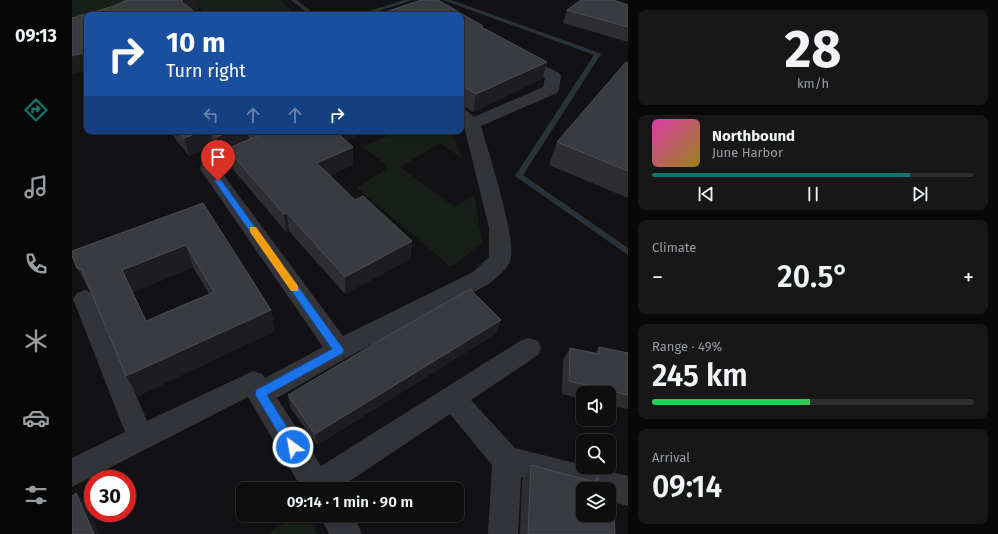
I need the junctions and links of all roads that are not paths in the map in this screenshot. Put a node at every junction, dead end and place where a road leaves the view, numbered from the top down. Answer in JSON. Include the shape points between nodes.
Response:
{"nodes":[{"id":1,"x":507,"y":50,"type":"edge"},
{"id":2,"x":466,"y":120,"type":"edge"},
{"id":3,"x":260,"y":134,"type":"edge"},
{"id":4,"x":85,"y":300,"type":"edge"},
{"id":5,"x":529,"y":348,"type":"dead end"},
{"id":6,"x":339,"y":350,"type":"junction"},
{"id":7,"x":260,"y":394,"type":"junction"},
{"id":8,"x":452,"y":398,"type":"junction"},
{"id":9,"x":141,"y":439,"type":"junction"},
{"id":10,"x":507,"y":460,"type":"junction"},
{"id":11,"x":72,"y":473,"type":"edge"},
{"id":12,"x":314,"y":482,"type":"edge"},
{"id":13,"x":327,"y":482,"type":"edge"},
{"id":14,"x":628,"y":491,"type":"edge"},
{"id":15,"x":339,"y":522,"type":"edge"},
{"id":16,"x":347,"y":534,"type":"edge"},
{"id":17,"x":504,"y":534,"type":"edge"}],
"edges":[{"from":1,"to":2,"type":"street","via":[[553,76],[552,90]]},
{"from":2,"to":6,"type":"street","via":[[500,228],[500,260],[481,278]]},
{"from":3,"to":6,"type":"street","via":[[264,144],[209,168]]},
{"from":4,"to":9,"type":"street"},
{"from":5,"to":8,"type":"street"},
{"from":6,"to":7,"type":"street"},
{"from":7,"to":9,"type":"street","via":[[253,382]]},
{"from":7,"to":12,"type":"street"},
{"from":8,"to":10,"type":"street"},
{"from":8,"to":13,"type":"street"},
{"from":9,"to":11,"type":"street"},
{"from":10,"to":14,"type":"street"},
{"from":10,"to":17,"type":"street"},
{"from":15,"to":16,"type":"street"}]}
